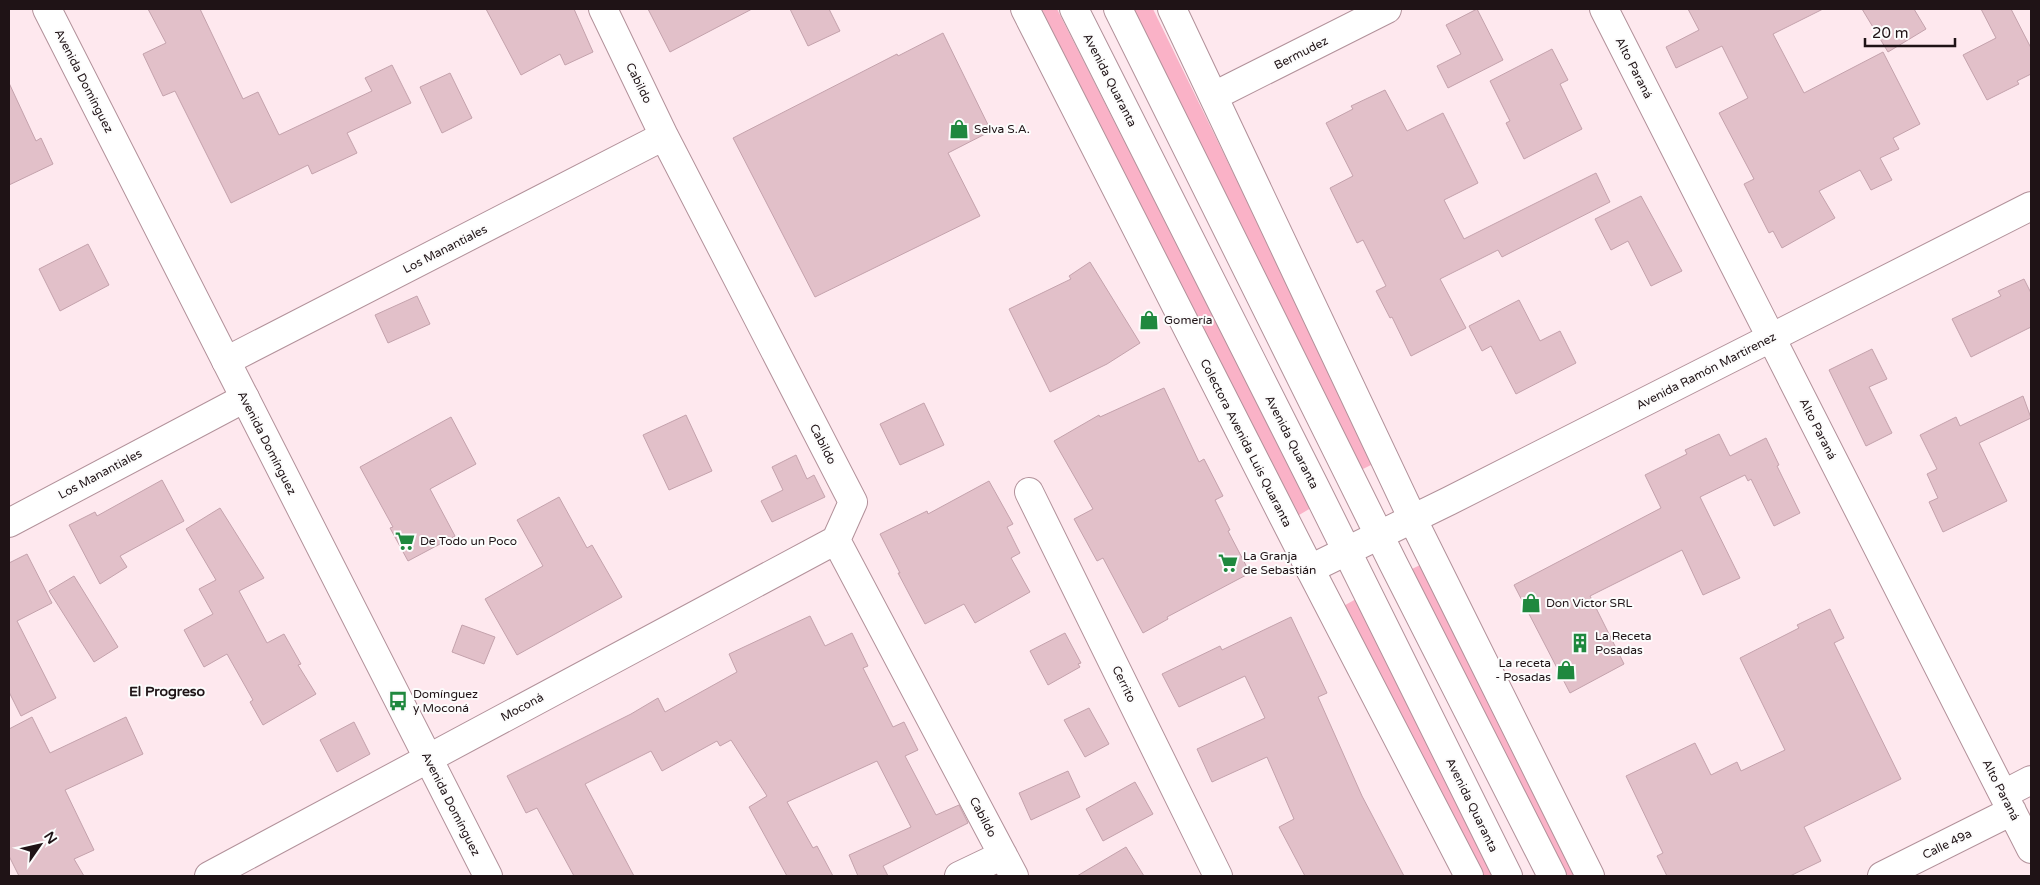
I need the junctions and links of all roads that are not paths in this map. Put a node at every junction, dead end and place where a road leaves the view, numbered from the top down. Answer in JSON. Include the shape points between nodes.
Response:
{"nodes":[{"id":1,"x":47,"y":9,"type":"edge"},
{"id":2,"x":603,"y":9,"type":"edge"},
{"id":3,"x":1025,"y":9,"type":"edge"},
{"id":4,"x":1074,"y":9,"type":"edge"},
{"id":5,"x":1118,"y":9,"type":"edge"},
{"id":6,"x":1172,"y":9,"type":"edge"},
{"id":7,"x":1387,"y":9,"type":"edge"},
{"id":8,"x":1604,"y":9,"type":"edge"},
{"id":9,"x":1214,"y":96,"type":"junction"},
{"id":10,"x":664,"y":136,"type":"junction"},
{"id":11,"x":2031,"y":206,"type":"edge"},
{"id":12,"x":1772,"y":338,"type":"junction"},
{"id":13,"x":226,"y":361,"type":"junction"},
{"id":14,"x":245,"y":398,"type":"junction"},
{"id":15,"x":1029,"y":492,"type":"dead end"},
{"id":16,"x":1413,"y":519,"type":"junction"},
{"id":17,"x":9,"y":522,"type":"edge"},
{"id":18,"x":1380,"y":535,"type":"junction"},
{"id":19,"x":836,"y":540,"type":"junction"},
{"id":20,"x":1346,"y":551,"type":"junction"},
{"id":21,"x":1310,"y":569,"type":"junction"},
{"id":22,"x":428,"y":758,"type":"junction"},
{"id":23,"x":2031,"y":780,"type":"edge"},
{"id":24,"x":2008,"y":803,"type":"junction"},
{"id":25,"x":2031,"y":849,"type":"edge"},
{"id":26,"x":1009,"y":866,"type":"edge"},
{"id":27,"x":209,"y":876,"type":"edge"},
{"id":28,"x":488,"y":876,"type":"edge"},
{"id":29,"x":959,"y":876,"type":"edge"},
{"id":30,"x":1218,"y":876,"type":"edge"},
{"id":31,"x":1469,"y":876,"type":"edge"},
{"id":32,"x":1508,"y":876,"type":"edge"},
{"id":33,"x":1552,"y":876,"type":"edge"},
{"id":34,"x":1590,"y":876,"type":"edge"},
{"id":35,"x":1882,"y":876,"type":"edge"}],
"edges":[{"from":1,"to":13,"type":"main road","name":"Avenida Domínguez"},
{"from":2,"to":10,"type":"main road","name":"Cabildo"},
{"from":3,"to":21,"type":"main road","name":"Colectora Avenida Luis Quaranta"},
{"from":4,"to":20,"type":"main road","name":"Avenida Quaranta"},
{"from":5,"to":18,"type":"main road"},
{"from":6,"to":9,"type":"main road"},
{"from":7,"to":9,"type":"main road","name":"Bermudez"},
{"from":8,"to":12,"type":"main road","name":"Alto Paraná"},
{"from":9,"to":16,"type":"main road"},
{"from":10,"to":13,"type":"main road","name":"Los Manantiales"},
{"from":10,"to":19,"type":"main road","name":"Cabildo","via":[[853,502]]},
{"from":11,"to":12,"type":"main road","name":"Avenida Ramón Martirenez"},
{"from":12,"to":16,"type":"main road","name":"Avenida Ramón Martirenez"},
{"from":12,"to":24,"type":"main road","name":"Alto Paraná"},
{"from":13,"to":14,"type":"main road","name":"Avenida Domínguez"},
{"from":14,"to":17,"type":"main road","name":"Los Manantiales"},
{"from":14,"to":22,"type":"main road","name":"Avenida Domínguez"},
{"from":15,"to":30,"type":"main road","name":"Cerrito"},
{"from":16,"to":18,"type":"main road","name":"Avenida Ramón Martirenez"},
{"from":16,"to":34,"type":"main road"},
{"from":18,"to":20,"type":"main road","name":"Avenida Ramón Martirenez"},
{"from":18,"to":33,"type":"main road"},
{"from":19,"to":22,"type":"main road","name":"Moconá"},
{"from":19,"to":26,"type":"main road","name":"Cabildo"},
{"from":20,"to":21,"type":"main road","name":"Avenida Ramón Martirenez"},
{"from":20,"to":32,"type":"main road","name":"Avenida Quaranta"},
{"from":21,"to":31,"type":"main road","name":"Colectora Avenida Luis Quaranta"},
{"from":22,"to":27,"type":"main road","name":"Moconá"},
{"from":22,"to":28,"type":"main road","name":"Avenida Domínguez"},
{"from":23,"to":24,"type":"main road"},
{"from":24,"to":25,"type":"main road","name":"Alto Paraná"},
{"from":24,"to":35,"type":"main road","name":"Calle 49a"},
{"from":26,"to":29,"type":"main road"}]}
